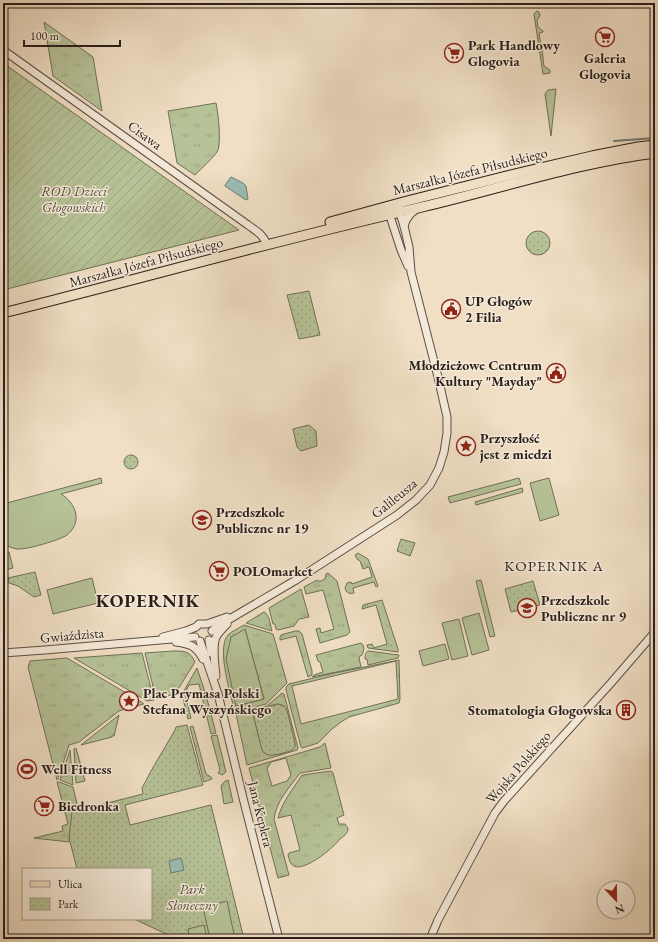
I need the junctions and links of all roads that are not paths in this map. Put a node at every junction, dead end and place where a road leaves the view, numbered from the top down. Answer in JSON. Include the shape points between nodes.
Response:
{"nodes":[{"id":1,"x":3,"y":50,"type":"edge"},
{"id":2,"x":655,"y":145,"type":"edge"},
{"id":3,"x":655,"y":153,"type":"edge"},
{"id":4,"x":419,"y":207,"type":"junction"},
{"id":5,"x":398,"y":208,"type":"junction"},
{"id":6,"x":388,"y":210,"type":"junction"},
{"id":7,"x":375,"y":217,"type":"junction"},
{"id":8,"x":404,"y":226,"type":"junction"},
{"id":9,"x":393,"y":228,"type":"junction"},
{"id":10,"x":296,"y":237,"type":"junction"},
{"id":11,"x":267,"y":245,"type":"junction"},
{"id":12,"x":411,"y":272,"type":"junction"},
{"id":13,"x":3,"y":313,"type":"edge"},
{"id":14,"x":247,"y":608,"type":"junction"},
{"id":15,"x":236,"y":616,"type":"junction"},
{"id":16,"x":207,"y":624,"type":"junction"},
{"id":17,"x":196,"y":627,"type":"junction"},
{"id":18,"x":212,"y":631,"type":"junction"},
{"id":19,"x":655,"y":632,"type":"edge"},
{"id":20,"x":198,"y":639,"type":"junction"},
{"id":21,"x":208,"y":640,"type":"junction"},
{"id":22,"x":143,"y":641,"type":"junction"},
{"id":23,"x":161,"y":641,"type":"junction"},
{"id":24,"x":3,"y":653,"type":"edge"},
{"id":25,"x":215,"y":679,"type":"junction"},
{"id":26,"x":279,"y":939,"type":"edge"},
{"id":27,"x":430,"y":939,"type":"edge"}],
"edges":[{"from":1,"to":11,"type":"street","name":"Cisawa","via":[[263,236]]},
{"from":2,"to":5,"type":"main road","name":"Marszałka Józefa Piłsudskiego","via":[[527,171]]},
{"from":3,"to":4,"type":"main road","name":"Marszałka Józefa Piłsudskiego","via":[[599,162]]},
{"from":4,"to":5,"type":"main road","name":"Marszałka Józefa Piłsudskiego"},
{"from":4,"to":8,"type":"street","via":[[406,219]]},
{"from":5,"to":6,"type":"main road","name":"Marszałka Józefa Piłsudskiego"},
{"from":5,"to":8,"type":"street","name":"Galileusza"},
{"from":6,"to":7,"type":"main road","name":"Marszałka Józefa Piłsudskiego"},
{"from":6,"to":9,"type":"street","name":"Galileusza"},
{"from":6,"to":10,"type":"main road","name":"Marszałka Józefa Piłsudskiego","via":[[326,223]]},
{"from":7,"to":9,"type":"street","via":[[384,220]]},
{"from":7,"to":10,"type":"main road","name":"Marszałka Józefa Piłsudskiego"},
{"from":8,"to":12,"type":"street","name":"Galileusza"},
{"from":9,"to":12,"type":"street","name":"Galileusza"},
{"from":10,"to":11,"type":"main road","name":"Marszałka Józefa Piłsudskiego"},
{"from":11,"to":13,"type":"main road","name":"Marszałka Józefa Piłsudskiego"},
{"from":12,"to":14,"type":"street","name":"Galileusza","via":[[447,417],[447,433],[439,468],[430,485],[397,515]]},
{"from":14,"to":15,"type":"street","name":"Galileusza"},
{"from":14,"to":16,"type":"street","name":"Galileusza"},
{"from":15,"to":18,"type":"street","name":"Galileusza"},
{"from":15,"to":25,"type":"street","name":"Jana Keplera","via":[[220,630],[214,643]]},
{"from":16,"to":17,"type":"street","via":[[199,624]]},
{"from":16,"to":18,"type":"street"},
{"from":17,"to":20,"type":"street","via":[[194,634]]},
{"from":17,"to":22,"type":"street","name":"Gwiaździsta"},
{"from":18,"to":21,"type":"street","via":[[212,636]]},
{"from":19,"to":27,"type":"street","name":"Wojska Polskiego","via":[[495,813]]},
{"from":20,"to":21,"type":"street","via":[[205,642]]},
{"from":20,"to":23,"type":"street","name":"Gwiaździsta"},
{"from":20,"to":25,"type":"street","name":"Jana Keplera"},
{"from":21,"to":25,"type":"street","name":"Jana Keplera"},
{"from":22,"to":23,"type":"street","name":"Gwiaździsta"},
{"from":22,"to":24,"type":"street","name":"Gwiaździsta"},
{"from":23,"to":25,"type":"street","name":"Jana Keplera","via":[[190,644],[197,649]]},
{"from":25,"to":26,"type":"street","name":"Jana Keplera"}]}
